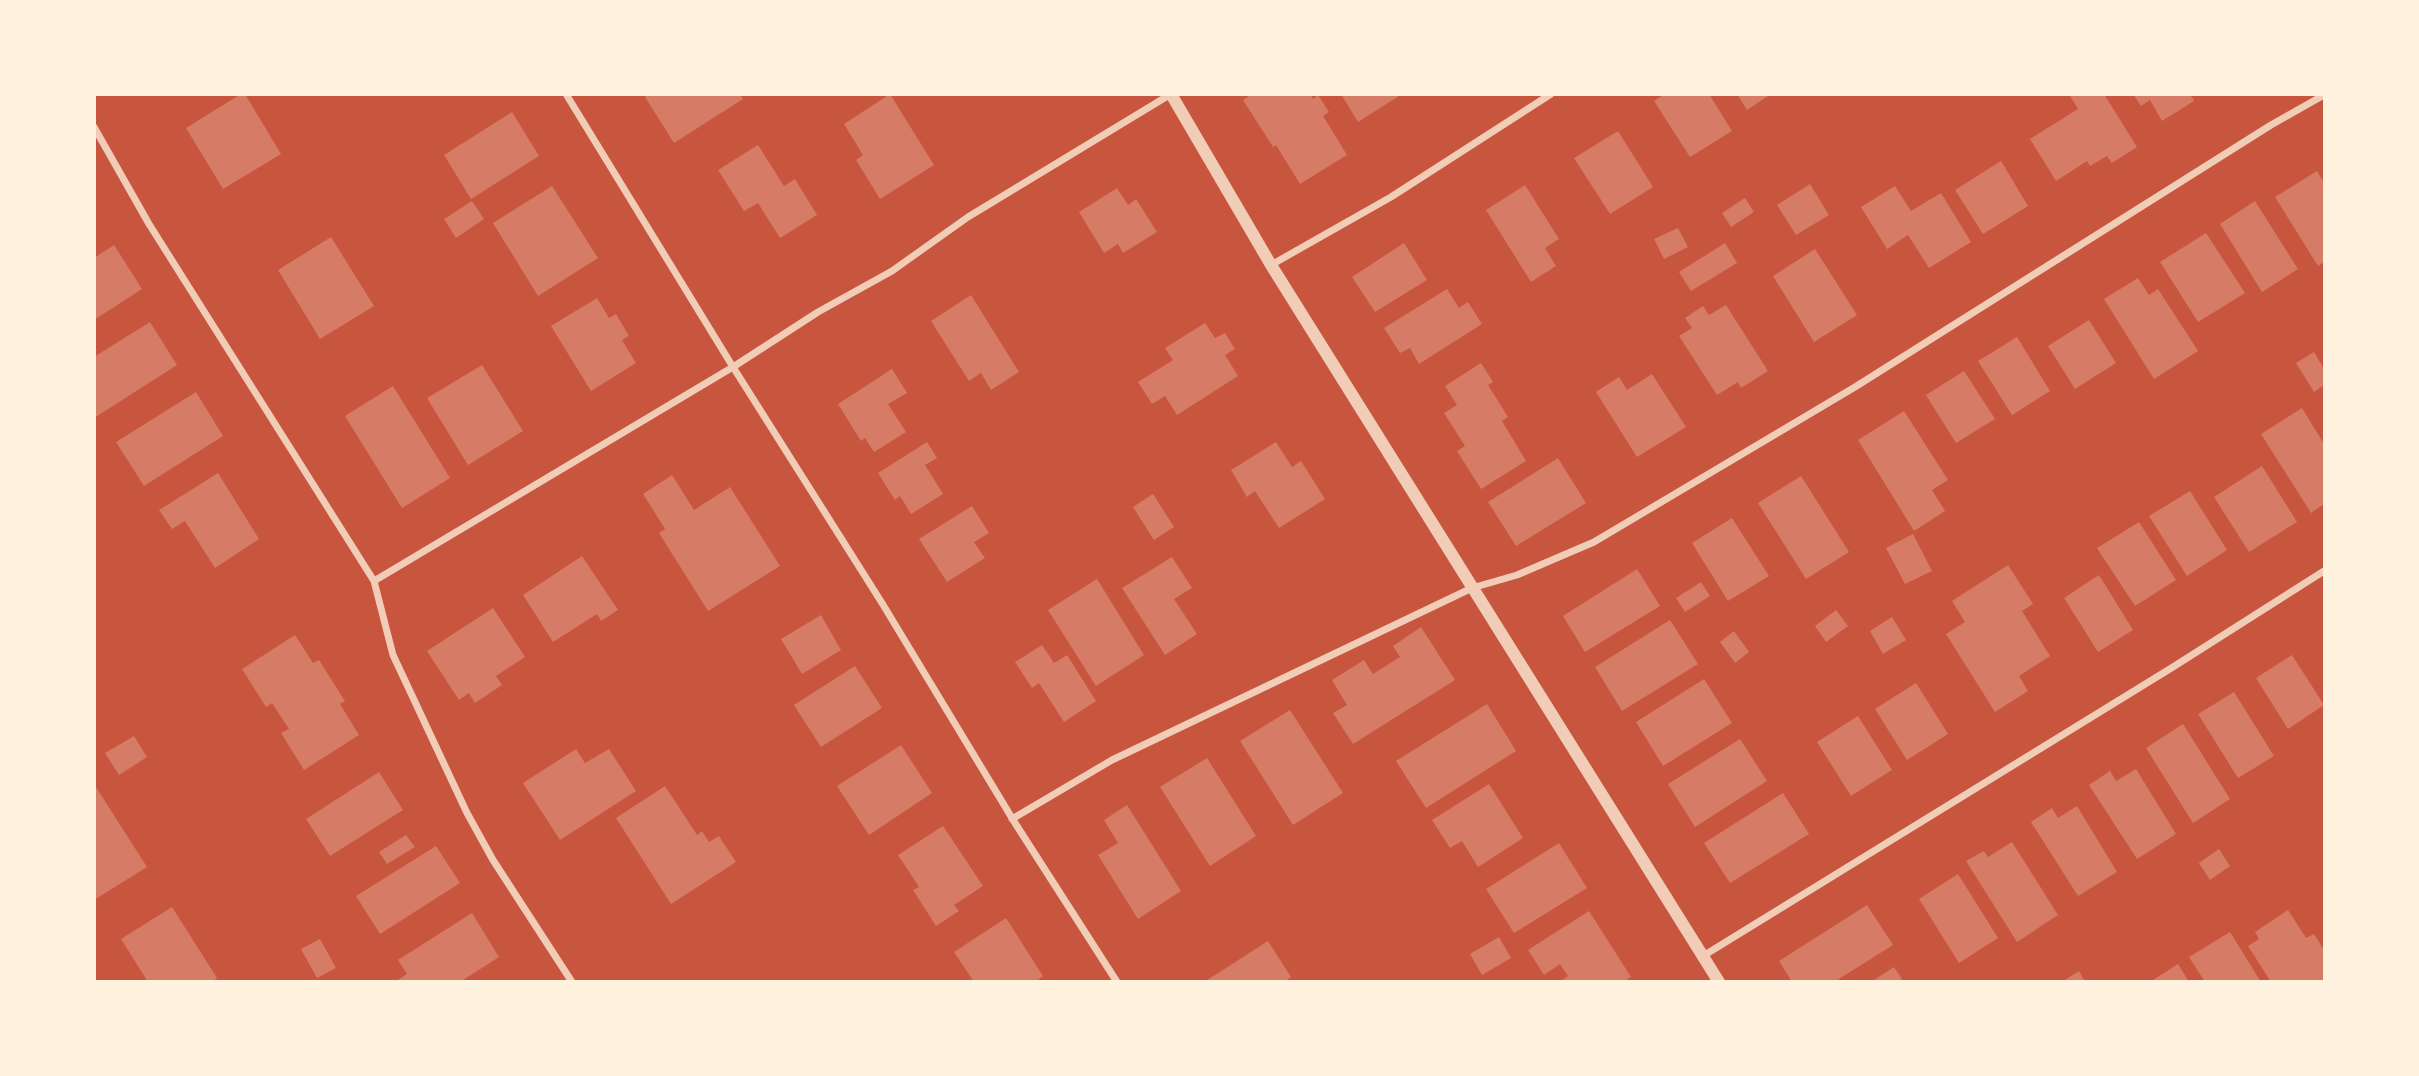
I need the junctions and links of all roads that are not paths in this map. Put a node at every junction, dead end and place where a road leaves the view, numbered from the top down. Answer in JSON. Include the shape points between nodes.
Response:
{"nodes":[{"id":1,"x":566,"y":94,"type":"edge"},
{"id":2,"x":1171,"y":94,"type":"edge"},
{"id":3,"x":1550,"y":94,"type":"edge"},
{"id":4,"x":2325,"y":95,"type":"edge"},
{"id":5,"x":94,"y":127,"type":"edge"},
{"id":6,"x":1271,"y":265,"type":"junction"},
{"id":7,"x":733,"y":367,"type":"junction"},
{"id":8,"x":2325,"y":571,"type":"edge"},
{"id":9,"x":374,"y":581,"type":"junction"},
{"id":10,"x":1472,"y":588,"type":"junction"},
{"id":11,"x":1012,"y":818,"type":"junction"},
{"id":12,"x":1703,"y":956,"type":"junction"},
{"id":13,"x":572,"y":982,"type":"edge"},
{"id":14,"x":1117,"y":982,"type":"edge"},
{"id":15,"x":1719,"y":982,"type":"edge"}],
"edges":[{"from":1,"to":7,"type":"street"},
{"from":2,"to":6,"type":"street"},
{"from":2,"to":7,"type":"street"},
{"from":3,"to":6,"type":"street","via":[[1391,197]]},
{"from":4,"to":10,"type":"street","via":[[1855,387],[1594,542],[1517,575]]},
{"from":5,"to":9,"type":"street","via":[[149,224]]},
{"from":6,"to":10,"type":"street"},
{"from":7,"to":9,"type":"street"},
{"from":7,"to":11,"type":"street"},
{"from":8,"to":12,"type":"street"},
{"from":9,"to":13,"type":"street","via":[[393,655],[467,813]]},
{"from":10,"to":11,"type":"street","via":[[1112,760]]},
{"from":10,"to":12,"type":"street"},
{"from":11,"to":14,"type":"street"},
{"from":12,"to":15,"type":"street"}]}
